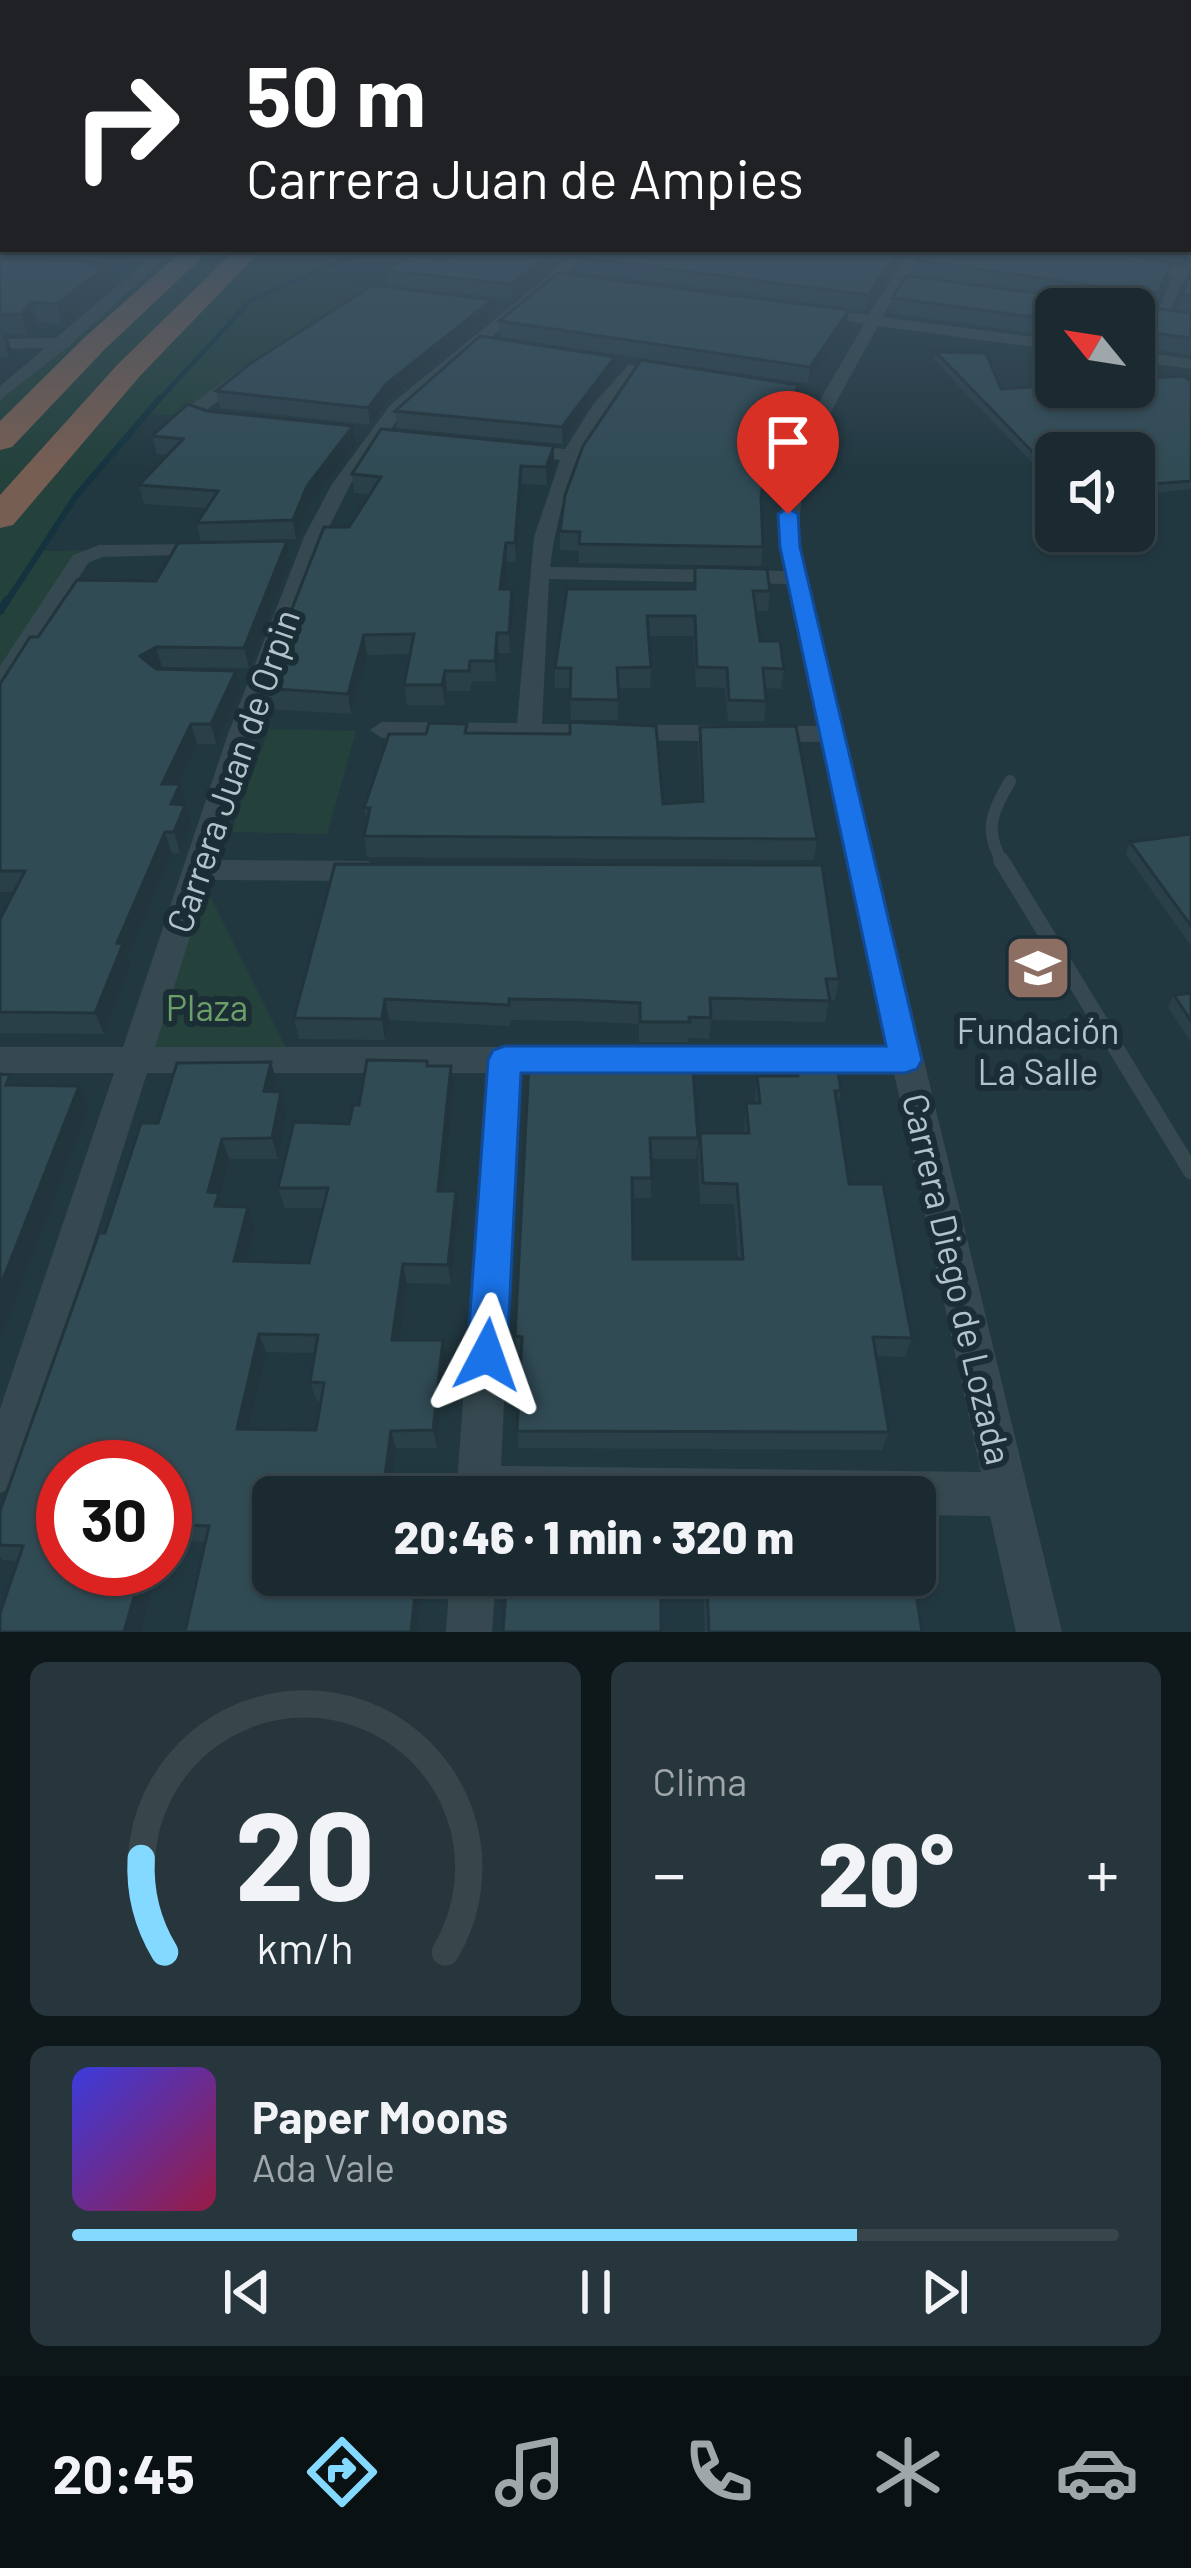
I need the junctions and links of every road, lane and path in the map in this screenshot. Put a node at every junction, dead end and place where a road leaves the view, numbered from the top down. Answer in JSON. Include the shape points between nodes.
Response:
{"nodes":[{"id":1,"x":91,"y":319,"type":"edge"},
{"id":2,"x":121,"y":319,"type":"edge"},
{"id":3,"x":180,"y":319,"type":"edge"},
{"id":4,"x":503,"y":319,"type":"edge"},
{"id":5,"x":866,"y":319,"type":"edge"},
{"id":6,"x":873,"y":320,"type":"junction"},
{"id":7,"x":475,"y":342,"type":"junction"},
{"id":8,"x":1035,"y":342,"type":"edge"},
{"id":9,"x":64,"y":343,"type":"junction"},
{"id":10,"x":0,"y":344,"type":"edge"},
{"id":11,"x":498,"y":346,"type":"edge"},
{"id":12,"x":1155,"y":359,"type":"edge"},
{"id":13,"x":265,"y":361,"type":"edge"},
{"id":14,"x":612,"y":363,"type":"edge"},
{"id":15,"x":1191,"y":364,"type":"edge"},
{"id":16,"x":0,"y":395,"type":"edge"},
{"id":17,"x":235,"y":422,"type":"edge"},
{"id":18,"x":351,"y":433,"type":"edge"},
{"id":19,"x":374,"y":435,"type":"junction"},
{"id":20,"x":396,"y":437,"type":"edge"},
{"id":21,"x":0,"y":440,"type":"edge"},
{"id":22,"x":503,"y":448,"type":"edge"},
{"id":23,"x":568,"y":455,"type":"junction"},
{"id":24,"x":0,"y":517,"type":"edge"},
{"id":25,"x":244,"y":550,"type":"edge"},
{"id":26,"x":542,"y":572,"type":"junction"},
{"id":27,"x":797,"y":578,"type":"junction"},
{"id":28,"x":0,"y":684,"type":"edge"},
{"id":29,"x":382,"y":730,"type":"dead end"},
{"id":30,"x":529,"y":732,"type":"junction"},
{"id":31,"x":831,"y":734,"type":"junction"},
{"id":32,"x":1010,"y":781,"type":"dead end"},
{"id":33,"x":197,"y":869,"type":"junction"},
{"id":34,"x":393,"y":871,"type":"edge"},
{"id":35,"x":0,"y":1060,"type":"edge"},
{"id":36,"x":136,"y":1060,"type":"junction"},
{"id":37,"x":505,"y":1060,"type":"junction"},
{"id":38,"x":905,"y":1060,"type":"junction"},
{"id":39,"x":1191,"y":1171,"type":"edge"},
{"id":40,"x":0,"y":1472,"type":"edge"},
{"id":41,"x":479,"y":1476,"type":"edge"},
{"id":42,"x":936,"y":1494,"type":"edge"},
{"id":43,"x":1007,"y":1494,"type":"junction"},
{"id":44,"x":472,"y":1596,"type":"edge"},
{"id":45,"x":469,"y":1632,"type":"edge"},
{"id":46,"x":1039,"y":1632,"type":"edge"}],
"edges":[{"from":1,"to":9,"type":"street"},
{"from":2,"to":21,"type":"highway"},
{"from":3,"to":24,"type":"highway"},
{"from":4,"to":7,"type":"street","name":"Carrera Juan de Orpin"},
{"from":5,"to":6,"type":"street"},
{"from":6,"to":8,"type":"street"},
{"from":6,"to":27,"type":"street","name":"Carrera Diego de Lozada","via":[[821,396],[791,489]]},
{"from":7,"to":11,"type":"street"},
{"from":7,"to":19,"type":"street","name":"Carrera Juan de Orpin"},
{"from":9,"to":10,"type":"street"},
{"from":9,"to":16,"type":"street"},
{"from":12,"to":15,"type":"street"},
{"from":13,"to":17,"type":"street","via":[[201,406],[199,415]]},
{"from":14,"to":23,"type":"street","via":[[646,369],[601,403]]},
{"from":18,"to":19,"type":"street"},
{"from":19,"to":20,"type":"street"},
{"from":19,"to":33,"type":"street","name":"Carrera Juan de Orpin","via":[[299,549]]},
{"from":22,"to":23,"type":"street"},
{"from":23,"to":26,"type":"street","via":[[551,496]]},
{"from":25,"to":28,"type":"street","via":[[88,554],[73,565]]},
{"from":26,"to":27,"type":"street"},
{"from":26,"to":30,"type":"street"},
{"from":27,"to":31,"type":"street","name":"Carrera Diego de Lozada"},
{"from":29,"to":30,"type":"street"},
{"from":30,"to":31,"type":"street"},
{"from":31,"to":38,"type":"street","name":"Carrera Diego de Lozada"},
{"from":32,"to":39,"type":"lane","via":[[990,816],[990,842]]},
{"from":33,"to":34,"type":"street"},
{"from":33,"to":36,"type":"street","name":"Carrera Juan de Orpin"},
{"from":35,"to":36,"type":"street"},
{"from":36,"to":37,"type":"street"},
{"from":36,"to":40,"type":"street","name":"Carrera Juan de Orpin"},
{"from":37,"to":38,"type":"street"},
{"from":37,"to":41,"type":"street"},
{"from":38,"to":43,"type":"street","name":"Carrera Diego de Lozada"},
{"from":42,"to":43,"type":"street"},
{"from":43,"to":46,"type":"street","name":"Carrera Diego de Lozada"},
{"from":44,"to":45,"type":"street"}]}
